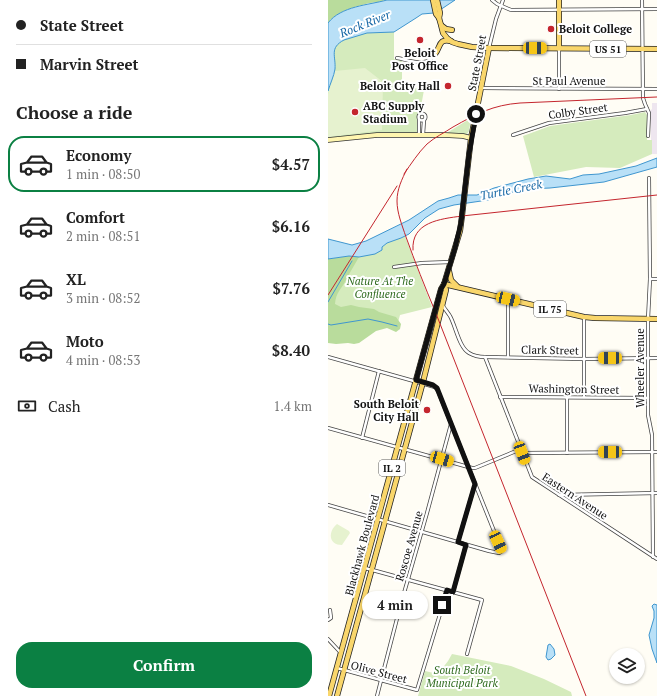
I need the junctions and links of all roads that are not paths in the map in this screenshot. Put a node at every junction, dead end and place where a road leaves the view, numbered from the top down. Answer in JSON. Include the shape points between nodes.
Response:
{"nodes":[{"id":1,"x":433,"y":0,"type":"edge"},
{"id":2,"x":436,"y":0,"type":"edge"},
{"id":3,"x":492,"y":0,"type":"edge"},
{"id":4,"x":503,"y":0,"type":"edge"},
{"id":5,"x":559,"y":0,"type":"edge"},
{"id":6,"x":642,"y":0,"type":"edge"},
{"id":7,"x":500,"y":6,"type":"junction"},
{"id":8,"x":559,"y":9,"type":"junction"},
{"id":9,"x":642,"y":9,"type":"junction"},
{"id":10,"x":657,"y":9,"type":"edge"},
{"id":11,"x":438,"y":15,"type":"junction"},
{"id":12,"x":441,"y":25,"type":"junction"},
{"id":13,"x":452,"y":30,"type":"dead end"},
{"id":14,"x":445,"y":35,"type":"junction"},
{"id":15,"x":451,"y":41,"type":"junction"},
{"id":16,"x":489,"y":48,"type":"junction"},
{"id":17,"x":559,"y":48,"type":"junction"},
{"id":18,"x":643,"y":49,"type":"junction"},
{"id":19,"x":657,"y":49,"type":"edge"},
{"id":20,"x":434,"y":56,"type":"junction"},
{"id":21,"x":397,"y":58,"type":"dead end"},
{"id":22,"x":482,"y":88,"type":"junction"},
{"id":23,"x":559,"y":89,"type":"junction"},
{"id":24,"x":643,"y":89,"type":"junction"},
{"id":25,"x":657,"y":89,"type":"edge"},
{"id":26,"x":647,"y":109,"type":"junction"},
{"id":27,"x":419,"y":119,"type":"junction"},
{"id":28,"x":424,"y":120,"type":"junction"},
{"id":29,"x":421,"y":135,"type":"junction"},
{"id":30,"x":513,"y":136,"type":"dead end"},
{"id":31,"x":648,"y":136,"type":"dead end"},
{"id":32,"x":471,"y":138,"type":"junction"},
{"id":33,"x":328,"y":140,"type":"edge"},
{"id":34,"x":469,"y":154,"type":"joint"},
{"id":35,"x":649,"y":178,"type":"dead end"},
{"id":36,"x":451,"y":262,"type":"junction"},
{"id":37,"x":394,"y":267,"type":"dead end"},
{"id":38,"x":449,"y":271,"type":"junction"},
{"id":39,"x":650,"y":279,"type":"junction"},
{"id":40,"x":657,"y":280,"type":"edge"},
{"id":41,"x":444,"y":284,"type":"junction"},
{"id":42,"x":459,"y":287,"type":"junction"},
{"id":43,"x":508,"y":299,"type":"junction"},
{"id":44,"x":442,"y":305,"type":"junction"},
{"id":45,"x":584,"y":317,"type":"junction"},
{"id":46,"x":648,"y":319,"type":"junction"},
{"id":47,"x":657,"y":319,"type":"edge"},
{"id":48,"x":328,"y":356,"type":"edge"},
{"id":49,"x":485,"y":358,"type":"junction"},
{"id":50,"x":508,"y":358,"type":"junction"},
{"id":51,"x":648,"y":358,"type":"junction"},
{"id":52,"x":657,"y":358,"type":"edge"},
{"id":53,"x":584,"y":359,"type":"junction"},
{"id":54,"x":379,"y":371,"type":"junction"},
{"id":55,"x":416,"y":380,"type":"junction"},
{"id":56,"x":423,"y":382,"type":"junction"},
{"id":57,"x":500,"y":396,"type":"junction"},
{"id":58,"x":567,"y":397,"type":"junction"},
{"id":59,"x":584,"y":397,"type":"junction"},
{"id":60,"x":648,"y":398,"type":"junction"},
{"id":61,"x":451,"y":424,"type":"junction"},
{"id":62,"x":328,"y":428,"type":"edge"},
{"id":63,"x":362,"y":438,"type":"junction"},
{"id":64,"x":397,"y":447,"type":"junction"},
{"id":65,"x":404,"y":449,"type":"junction"},
{"id":66,"x":521,"y":449,"type":"junction"},
{"id":67,"x":653,"y":452,"type":"junction"},
{"id":68,"x":657,"y":452,"type":"edge"},
{"id":69,"x":522,"y":453,"type":"junction"},
{"id":70,"x":567,"y":453,"type":"junction"},
{"id":71,"x":442,"y":459,"type":"junction"},
{"id":72,"x":469,"y":468,"type":"junction"},
{"id":73,"x":475,"y":484,"type":"junction"},
{"id":74,"x":653,"y":493,"type":"junction"},
{"id":75,"x":657,"y":493,"type":"edge"},
{"id":76,"x":558,"y":495,"type":"junction"},
{"id":77,"x":328,"y":505,"type":"edge"},
{"id":78,"x":378,"y":520,"type":"junction"},
{"id":79,"x":385,"y":522,"type":"junction"},
{"id":80,"x":421,"y":532,"type":"junction"},
{"id":81,"x":458,"y":542,"type":"junction"},
{"id":82,"x":466,"y":545,"type":"junction"},
{"id":83,"x":653,"y":557,"type":"junction"},
{"id":84,"x":657,"y":559,"type":"edge"},
{"id":85,"x":365,"y":568,"type":"junction"},
{"id":86,"x":372,"y":570,"type":"junction"},
{"id":87,"x":408,"y":580,"type":"junction"},
{"id":88,"x":447,"y":590,"type":"junction"},
{"id":89,"x":453,"y":592,"type":"junction"},
{"id":90,"x":330,"y":610,"type":"dead end"},
{"id":91,"x":328,"y":620,"type":"edge"},
{"id":92,"x":328,"y":639,"type":"edge"},
{"id":93,"x":342,"y":653,"type":"junction"},
{"id":94,"x":467,"y":654,"type":"dead end"},
{"id":95,"x":337,"y":668,"type":"junction"},
{"id":96,"x":344,"y":671,"type":"junction"},
{"id":97,"x":381,"y":681,"type":"junction"},
{"id":98,"x":329,"y":692,"type":"edge"},
{"id":99,"x":337,"y":696,"type":"edge"},
{"id":100,"x":377,"y":696,"type":"edge"}],
"edges":[{"from":1,"to":11,"type":"main road"},
{"from":2,"to":11,"type":"main road"},
{"from":3,"to":7,"type":"street"},
{"from":4,"to":7,"type":"street","name":"State Street"},
{"from":5,"to":8,"type":"main road"},
{"from":6,"to":9,"type":"street"},
{"from":7,"to":8,"type":"street","via":[[511,10]]},
{"from":7,"to":16,"type":"street","name":"State Street"},
{"from":8,"to":9,"type":"street"},
{"from":8,"to":17,"type":"main road"},
{"from":9,"to":10,"type":"street"},
{"from":9,"to":18,"type":"street"},
{"from":11,"to":12,"type":"main road"},
{"from":12,"to":13,"type":"main road"},
{"from":12,"to":14,"type":"main road"},
{"from":14,"to":15,"type":"main road"},
{"from":14,"to":20,"type":"street"},
{"from":15,"to":16,"type":"main road","via":[[472,47]]},
{"from":15,"to":20,"type":"main road","via":[[441,42]]},
{"from":16,"to":17,"type":"main road"},
{"from":16,"to":22,"type":"main road","name":"State Street"},
{"from":17,"to":18,"type":"main road","number":"US 51"},
{"from":17,"to":23,"type":"street"},
{"from":18,"to":19,"type":"main road","number":"US 51"},
{"from":18,"to":24,"type":"street"},
{"from":20,"to":21,"type":"street","via":[[423,63]]},
{"from":22,"to":23,"type":"street","name":"St Paul Avenue"},
{"from":22,"to":32,"type":"main road","name":"State Street"},
{"from":23,"to":24,"type":"street","name":"St Paul Avenue"},
{"from":24,"to":25,"type":"street","name":"St Paul Avenue"},
{"from":24,"to":26,"type":"street"},
{"from":26,"to":30,"type":"street","name":"Colby Street","via":[[549,123]]},
{"from":26,"to":31,"type":"street"},
{"from":27,"to":28,"type":"street"},
{"from":27,"to":28,"type":"street","via":[[419,114],[422,113],[425,116]]},
{"from":27,"to":29,"type":"street"},
{"from":28,"to":29,"type":"street"},
{"from":29,"to":32,"type":"street"},
{"from":29,"to":33,"type":"street","via":[[372,135]]},
{"from":32,"to":34,"type":"main road","name":"State Street"},
{"from":34,"to":36,"type":"main road","name":"Blackhawk Boulevard","number":"IL 2","via":[[460,231]]},
{"from":35,"to":39,"type":"street","name":"Wheeler Avenue"},
{"from":36,"to":37,"type":"street"},
{"from":36,"to":38,"type":"main road","name":"Blackhawk Boulevard","number":"IL 2"},
{"from":38,"to":41,"type":"main road","name":"Blackhawk Boulevard","number":"IL 2"},
{"from":38,"to":42,"type":"main road","via":[[451,280]]},
{"from":39,"to":40,"type":"street"},
{"from":39,"to":46,"type":"street","name":"Wheeler Avenue"},
{"from":41,"to":42,"type":"main road","number":"IL 75"},
{"from":41,"to":44,"type":"main road","name":"Blackhawk Boulevard","number":"IL 2","via":[[446,290]]},
{"from":41,"to":55,"type":"main road","name":"Blackhawk Boulevard","number":"IL 2"},
{"from":42,"to":43,"type":"main road","number":"IL 75"},
{"from":43,"to":45,"type":"main road","number":"IL 75"},
{"from":43,"to":50,"type":"street"},
{"from":44,"to":49,"type":"street","name":"Clark Street","via":[[451,317],[465,349],[475,356]]},
{"from":44,"to":56,"type":"main road","name":"Blackhawk Boulevard","number":"IL 2"},
{"from":45,"to":46,"type":"main road","number":"IL 75"},
{"from":45,"to":53,"type":"street"},
{"from":46,"to":47,"type":"main road","number":"IL 75"},
{"from":46,"to":51,"type":"street","name":"Wheeler Avenue"},
{"from":48,"to":54,"type":"street"},
{"from":49,"to":50,"type":"street","name":"Clark Street"},
{"from":49,"to":57,"type":"street","name":"Eastern Avenue"},
{"from":50,"to":53,"type":"street","name":"Clark Street"},
{"from":51,"to":52,"type":"street","name":"Clark Street"},
{"from":51,"to":53,"type":"street","name":"Clark Street"},
{"from":51,"to":60,"type":"street","name":"Wheeler Avenue"},
{"from":53,"to":59,"type":"street"},
{"from":54,"to":55,"type":"street"},
{"from":54,"to":63,"type":"street"},
{"from":55,"to":56,"type":"street"},
{"from":55,"to":64,"type":"main road","name":"Blackhawk Boulevard","number":"IL 2"},
{"from":56,"to":61,"type":"street","via":[[437,388]]},
{"from":56,"to":65,"type":"main road","name":"Blackhawk Boulevard","number":"IL 2"},
{"from":57,"to":58,"type":"street","name":"Washington Street"},
{"from":57,"to":66,"type":"street","name":"Eastern Avenue"},
{"from":58,"to":59,"type":"street","name":"Washington Street"},
{"from":58,"to":70,"type":"street"},
{"from":59,"to":60,"type":"street","name":"Washington Street"},
{"from":60,"to":67,"type":"street","name":"Wheeler Avenue"},
{"from":61,"to":71,"type":"street","name":"Roscoe Avenue"},
{"from":61,"to":72,"type":"street"},
{"from":62,"to":63,"type":"street"},
{"from":63,"to":64,"type":"street"},
{"from":64,"to":65,"type":"street"},
{"from":64,"to":78,"type":"main road","name":"Blackhawk Boulevard","number":"IL 2"},
{"from":65,"to":71,"type":"street"},
{"from":65,"to":79,"type":"main road","name":"Blackhawk Boulevard","number":"IL 2"},
{"from":66,"to":69,"type":"street","name":"Eastern Avenue"},
{"from":66,"to":72,"type":"street","via":[[475,468]]},
{"from":67,"to":68,"type":"street"},
{"from":67,"to":70,"type":"street"},
{"from":67,"to":74,"type":"street","name":"Wheeler Avenue"},
{"from":69,"to":70,"type":"street"},
{"from":69,"to":76,"type":"street","name":"Eastern Avenue","via":[[532,477]]},
{"from":71,"to":72,"type":"street"},
{"from":71,"to":80,"type":"street","name":"Roscoe Avenue"},
{"from":72,"to":73,"type":"street"},
{"from":73,"to":81,"type":"street"},
{"from":73,"to":82,"type":"street","via":[[502,550],[498,553]]},
{"from":74,"to":75,"type":"street"},
{"from":74,"to":76,"type":"street"},
{"from":74,"to":83,"type":"street","name":"Wheeler Avenue"},
{"from":76,"to":83,"type":"street","name":"Eastern Avenue"},
{"from":77,"to":78,"type":"street"},
{"from":78,"to":79,"type":"street"},
{"from":78,"to":85,"type":"main road","name":"Blackhawk Boulevard","number":"IL 2"},
{"from":79,"to":80,"type":"street"},
{"from":79,"to":86,"type":"main road","name":"Blackhawk Boulevard","number":"IL 2"},
{"from":80,"to":81,"type":"street"},
{"from":80,"to":87,"type":"street","name":"Roscoe Avenue"},
{"from":81,"to":82,"type":"street"},
{"from":82,"to":89,"type":"street"},
{"from":83,"to":84,"type":"street","name":"Eastern Avenue"},
{"from":85,"to":86,"type":"street"},
{"from":85,"to":93,"type":"main road","name":"Blackhawk Boulevard","number":"IL 2"},
{"from":86,"to":87,"type":"street"},
{"from":86,"to":96,"type":"main road","name":"Blackhawk Boulevard","number":"IL 2"},
{"from":87,"to":88,"type":"street"},
{"from":87,"to":97,"type":"street","name":"Roscoe Avenue"},
{"from":88,"to":89,"type":"street"},
{"from":88,"to":97,"type":"street","name":"Olive Street","via":[[417,690]]},
{"from":89,"to":94,"type":"street","via":[[482,600]]},
{"from":90,"to":91,"type":"street","via":[[331,618]]},
{"from":92,"to":93,"type":"street"},
{"from":93,"to":95,"type":"main road","name":"Blackhawk Boulevard","number":"IL 2"},
{"from":95,"to":96,"type":"street","name":"Olive Street"},
{"from":95,"to":98,"type":"main road","name":"Blackhawk Boulevard","number":"IL 2"},
{"from":96,"to":97,"type":"street","name":"Olive Street"},
{"from":96,"to":99,"type":"main road","name":"Blackhawk Boulevard","number":"IL 2"},
{"from":97,"to":100,"type":"street","name":"Roscoe Avenue"}]}
